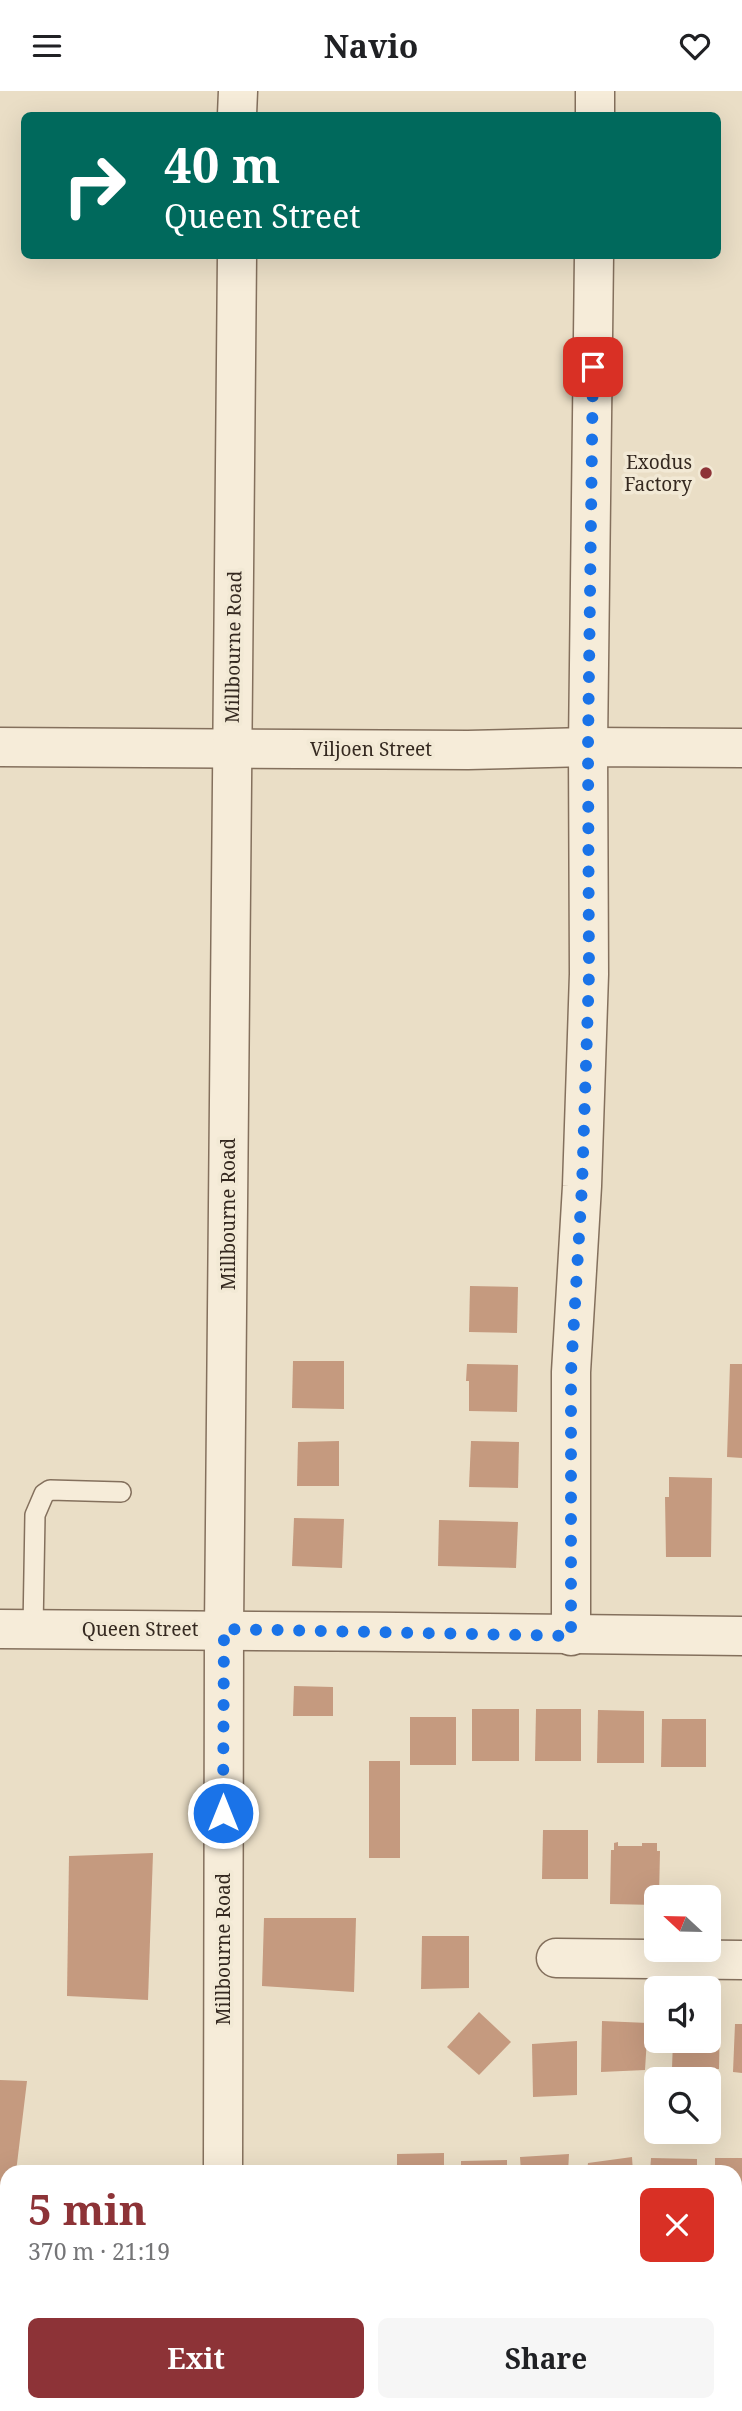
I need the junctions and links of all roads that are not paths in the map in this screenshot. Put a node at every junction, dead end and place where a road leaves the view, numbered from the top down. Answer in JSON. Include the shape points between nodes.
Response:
{"nodes":[{"id":1,"x":238,"y":91,"type":"edge"},
{"id":2,"x":595,"y":91,"type":"edge"},
{"id":3,"x":237,"y":112,"type":"edge"},
{"id":4,"x":595,"y":112,"type":"edge"},
{"id":5,"x":237,"y":259,"type":"edge"},
{"id":6,"x":594,"y":259,"type":"edge"},
{"id":7,"x":0,"y":747,"type":"edge"},
{"id":8,"x":588,"y":747,"type":"junction"},
{"id":9,"x":232,"y":748,"type":"junction"},
{"id":10,"x":742,"y":748,"type":"edge"},
{"id":11,"x":121,"y":1492,"type":"dead end"},
{"id":12,"x":17,"y":1629,"type":"edge"},
{"id":13,"x":224,"y":1629,"type":"junction"},
{"id":14,"x":571,"y":1636,"type":"junction"},
{"id":15,"x":742,"y":1636,"type":"edge"},
{"id":16,"x":556,"y":1958,"type":"dead end"},
{"id":17,"x":742,"y":1960,"type":"edge"},
{"id":18,"x":223,"y":2165,"type":"edge"}],
"edges":[{"from":1,"to":3,"type":"street"},
{"from":2,"to":4,"type":"street"},
{"from":5,"to":9,"type":"street","name":"Millbourne Road"},
{"from":6,"to":8,"type":"street"},
{"from":7,"to":9,"type":"street","name":"Viljoen Street"},
{"from":8,"to":9,"type":"street","name":"Viljoen Street"},
{"from":8,"to":10,"type":"street","name":"Viljoen Street"},
{"from":8,"to":14,"type":"street","via":[[589,974],[571,1372]]},
{"from":9,"to":13,"type":"street","name":"Millbourne Road"},
{"from":11,"to":12,"type":"lane","via":[[50,1490],[44,1494],[35,1515]]},
{"from":12,"to":13,"type":"street","name":"Queen Street"},
{"from":13,"to":14,"type":"street","name":"Queen Street"},
{"from":13,"to":18,"type":"street","name":"Millbourne Road"},
{"from":14,"to":15,"type":"street","name":"Queen Street"},
{"from":16,"to":17,"type":"street"}]}
